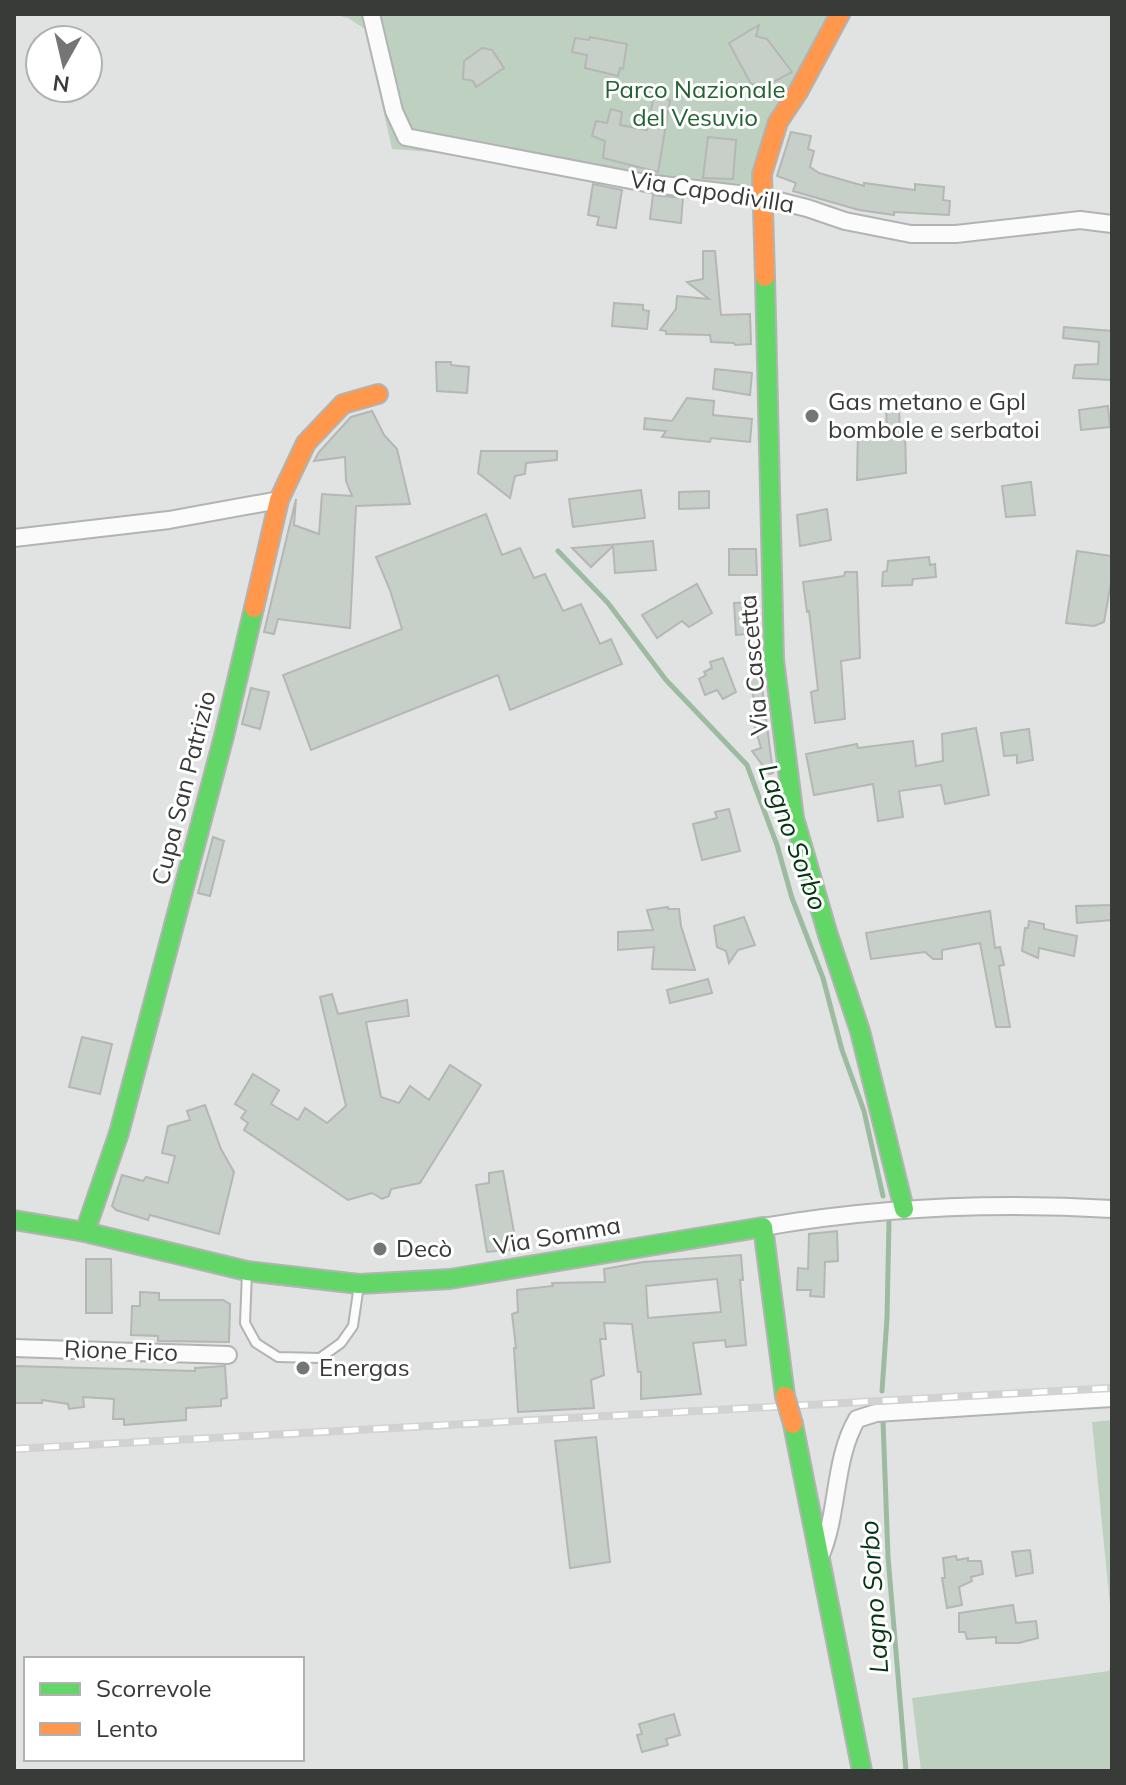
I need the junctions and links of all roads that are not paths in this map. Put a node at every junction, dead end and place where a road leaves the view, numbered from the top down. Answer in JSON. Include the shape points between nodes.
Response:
{"nodes":[{"id":1,"x":371,"y":14,"type":"edge"},
{"id":2,"x":840,"y":14,"type":"edge"},
{"id":3,"x":763,"y":197,"type":"junction"},
{"id":4,"x":1112,"y":224,"type":"edge"},
{"id":5,"x":378,"y":394,"type":"dead end"},
{"id":6,"x":279,"y":500,"type":"junction"},
{"id":7,"x":14,"y":538,"type":"edge"},
{"id":8,"x":904,"y":1209,"type":"junction"},
{"id":9,"x":1112,"y":1209,"type":"edge"},
{"id":10,"x":14,"y":1220,"type":"edge"},
{"id":11,"x":763,"y":1227,"type":"junction"},
{"id":12,"x":85,"y":1232,"type":"junction"},
{"id":13,"x":247,"y":1271,"type":"junction"},
{"id":14,"x":359,"y":1284,"type":"junction"},
{"id":15,"x":14,"y":1348,"type":"edge"},
{"id":16,"x":228,"y":1355,"type":"dead end"},
{"id":17,"x":1112,"y":1398,"type":"edge"},
{"id":18,"x":819,"y":1558,"type":"junction"},
{"id":19,"x":862,"y":1771,"type":"edge"}],
"edges":[{"from":1,"to":3,"type":"street","name":"Via Capodivilla","via":[[394,111],[406,137],[646,183]]},
{"from":2,"to":3,"type":"street","name":"Via Cascetta","via":[[778,122],[762,174]]},
{"from":3,"to":4,"type":"street","name":"Via Capodivilla","via":[[911,234],[1080,220]]},
{"from":3,"to":8,"type":"street","name":"Via Cascetta","via":[[774,645],[794,818],[860,1031]]},
{"from":5,"to":6,"type":"street","name":"Cupa San Patrizio","via":[[343,404],[306,443]]},
{"from":6,"to":7,"type":"street","via":[[169,520]]},
{"from":6,"to":12,"type":"street","name":"Cupa San Patrizio","via":[[224,736],[119,1133]]},
{"from":8,"to":9,"type":"street","name":"Via Somma"},
{"from":8,"to":11,"type":"street","name":"Via Somma"},
{"from":10,"to":12,"type":"street","name":"Via Somma"},
{"from":11,"to":14,"type":"street","name":"Via Somma","via":[[450,1279]]},
{"from":11,"to":18,"type":"street","bridge":true,"via":[[785,1396]]},
{"from":12,"to":13,"type":"street","name":"Via Somma"},
{"from":13,"to":14,"type":"street","name":"Via Somma"},
{"from":13,"to":14,"type":"lane","via":[[245,1323],[256,1343],[278,1357],[320,1358],[341,1343],[353,1326]]},
{"from":15,"to":16,"type":"street","name":"Rione Fico"},
{"from":17,"to":18,"type":"street","via":[[876,1413],[857,1419]]},
{"from":18,"to":19,"type":"street"}]}
